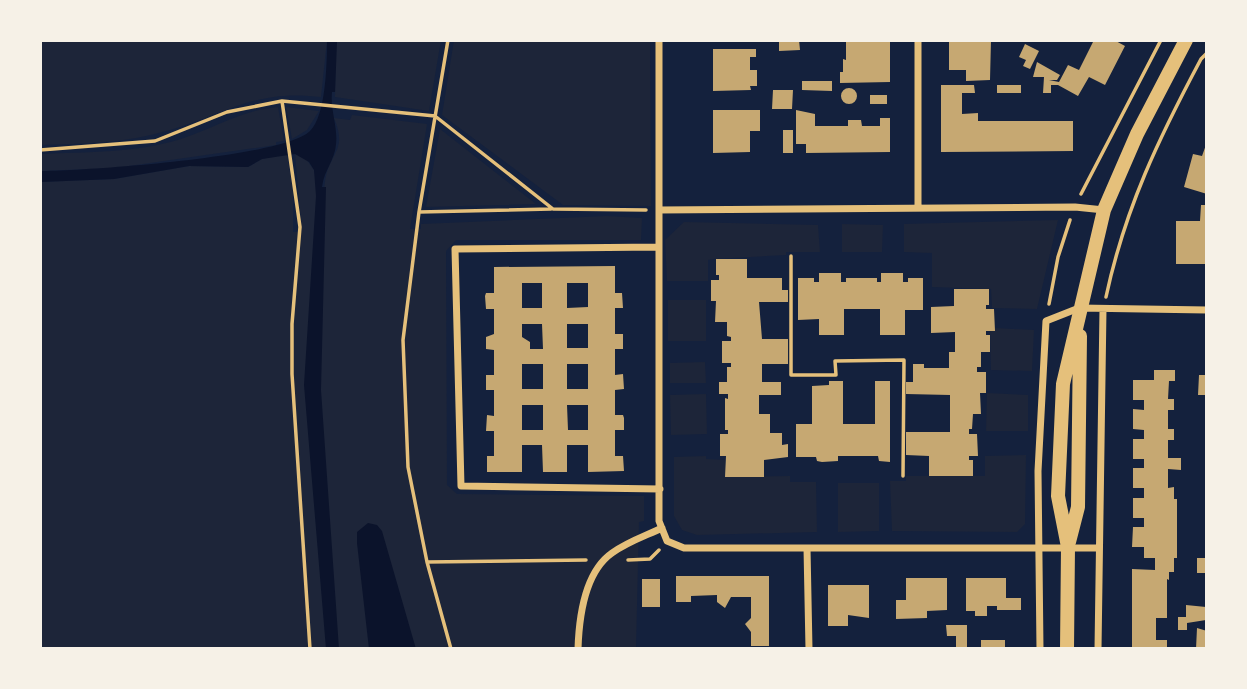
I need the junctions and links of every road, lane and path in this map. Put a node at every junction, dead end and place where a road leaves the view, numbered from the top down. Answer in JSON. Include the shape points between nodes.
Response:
{"nodes":[{"id":1,"x":447,"y":40,"type":"edge"},
{"id":2,"x":659,"y":40,"type":"edge"},
{"id":3,"x":918,"y":40,"type":"edge"},
{"id":4,"x":1161,"y":40,"type":"edge"},
{"id":5,"x":1186,"y":40,"type":"edge"},
{"id":6,"x":1207,"y":53,"type":"edge"},
{"id":7,"x":282,"y":101,"type":"junction"},
{"id":8,"x":435,"y":116,"type":"junction"},
{"id":9,"x":40,"y":150,"type":"edge"},
{"id":10,"x":918,"y":207,"type":"junction"},
{"id":11,"x":1075,"y":207,"type":"junction"},
{"id":12,"x":553,"y":209,"type":"junction"},
{"id":13,"x":659,"y":210,"type":"junction"},
{"id":14,"x":1104,"y":210,"type":"junction"},
{"id":15,"x":419,"y":212,"type":"junction"},
{"id":16,"x":658,"y":247,"type":"junction"},
{"id":17,"x":791,"y":256,"type":"dead end"},
{"id":18,"x":1079,"y":308,"type":"junction"},
{"id":19,"x":1103,"y":309,"type":"junction"},
{"id":20,"x":1207,"y":310,"type":"edge"},
{"id":21,"x":1046,"y":321,"type":"junction"},
{"id":22,"x":903,"y":476,"type":"dead end"},
{"id":23,"x":660,"y":489,"type":"junction"},
{"id":24,"x":662,"y":528,"type":"junction"},
{"id":25,"x":667,"y":541,"type":"junction"},
{"id":26,"x":1038,"y":547,"type":"junction"},
{"id":27,"x":1068,"y":547,"type":"junction"},
{"id":28,"x":807,"y":548,"type":"junction"},
{"id":29,"x":1099,"y":548,"type":"junction"},
{"id":30,"x":604,"y":560,"type":"junction"},
{"id":31,"x":427,"y":562,"type":"junction"},
{"id":32,"x":310,"y":649,"type":"edge"},
{"id":33,"x":450,"y":649,"type":"edge"},
{"id":34,"x":578,"y":649,"type":"edge"},
{"id":35,"x":809,"y":649,"type":"edge"},
{"id":36,"x":1040,"y":649,"type":"edge"},
{"id":37,"x":1067,"y":649,"type":"edge"},
{"id":38,"x":1098,"y":649,"type":"edge"}],
"edges":[{"from":1,"to":8,"type":"path"},
{"from":2,"to":13,"type":"street"},
{"from":3,"to":10,"type":"street"},
{"from":4,"to":11,"type":"path"},
{"from":5,"to":14,"type":"main road"},
{"from":6,"to":19,"type":"path","via":[[1145,167],[1126,217]]},
{"from":7,"to":8,"type":"path"},
{"from":7,"to":9,"type":"path","via":[[227,112],[155,141]]},
{"from":7,"to":32,"type":"path","via":[[300,227],[292,374]]},
{"from":8,"to":12,"type":"path"},
{"from":8,"to":15,"type":"path"},
{"from":10,"to":11,"type":"street"},
{"from":10,"to":13,"type":"street"},
{"from":11,"to":14,"type":"street"},
{"from":11,"to":21,"type":"path","via":[[1058,257]]},
{"from":12,"to":13,"type":"path"},
{"from":12,"to":15,"type":"path"},
{"from":13,"to":16,"type":"street"},
{"from":14,"to":18,"type":"main road"},
{"from":15,"to":31,"type":"path","via":[[403,340],[408,467]]},
{"from":16,"to":23,"type":"street"},
{"from":16,"to":23,"type":"street","via":[[455,249],[461,486]]},
{"from":17,"to":22,"type":"path","via":[[791,374],[836,375],[835,361],[904,360]]},
{"from":18,"to":19,"type":"street"},
{"from":18,"to":21,"type":"street"},
{"from":18,"to":27,"type":"main road","via":[[1063,384],[1058,496]]},
{"from":19,"to":20,"type":"street"},
{"from":19,"to":29,"type":"street"},
{"from":21,"to":26,"type":"street"},
{"from":23,"to":24,"type":"street"},
{"from":24,"to":25,"type":"street"},
{"from":24,"to":30,"type":"street"},
{"from":25,"to":28,"type":"street","via":[[684,548]]},
{"from":25,"to":30,"type":"path","via":[[650,559]]},
{"from":26,"to":27,"type":"street"},
{"from":26,"to":28,"type":"street"},
{"from":26,"to":36,"type":"street"},
{"from":27,"to":29,"type":"street"},
{"from":27,"to":37,"type":"main road"},
{"from":28,"to":35,"type":"street"},
{"from":29,"to":38,"type":"street"},
{"from":30,"to":31,"type":"path"},
{"from":30,"to":34,"type":"street","via":[[584,603]]},
{"from":31,"to":33,"type":"path"}]}
